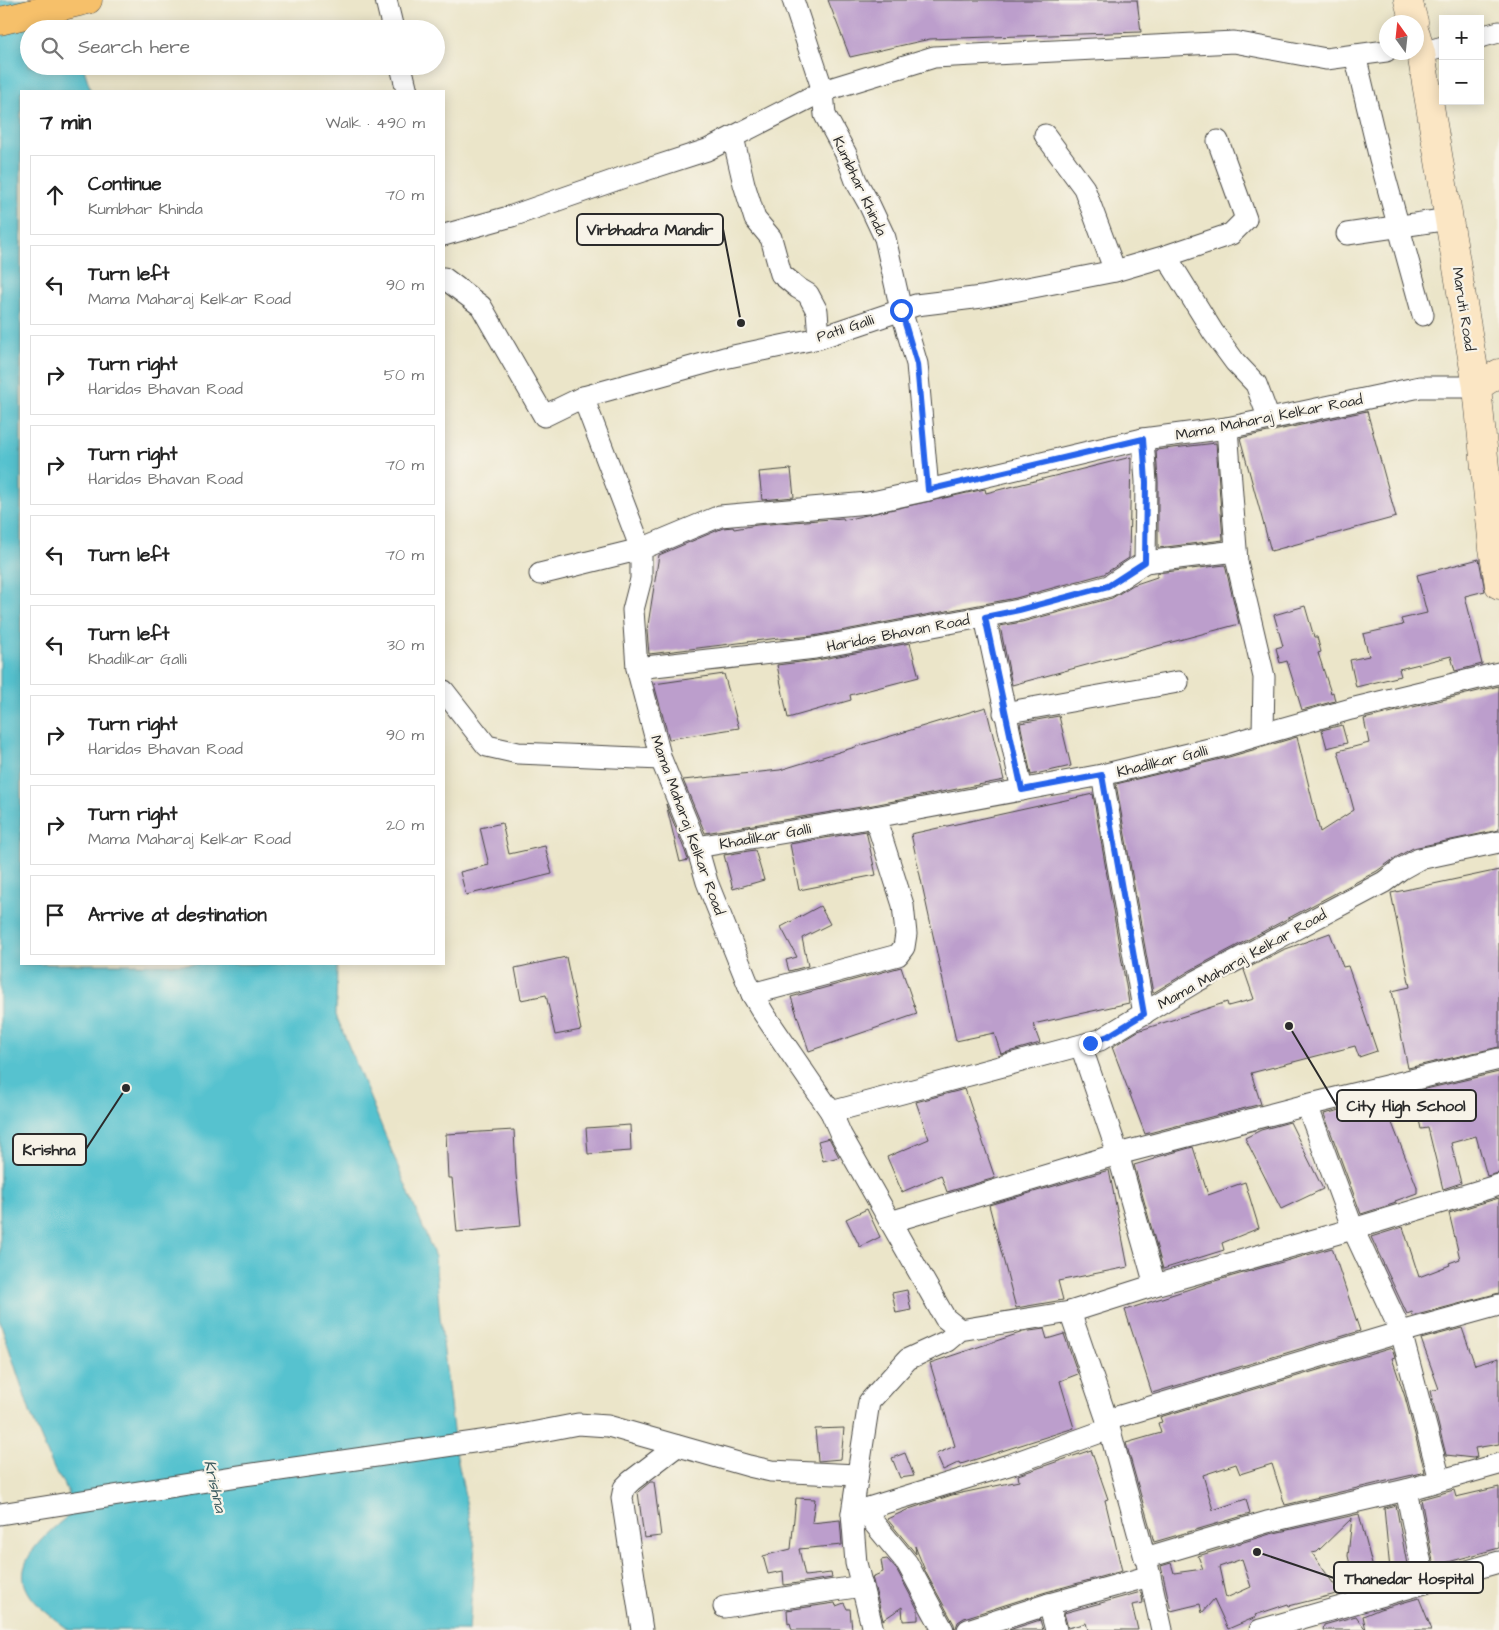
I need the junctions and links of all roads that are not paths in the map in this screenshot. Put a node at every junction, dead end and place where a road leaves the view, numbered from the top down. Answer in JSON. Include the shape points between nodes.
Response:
{"nodes":[{"id":1,"x":88,"y":0,"type":"edge"},
{"id":2,"x":386,"y":0,"type":"edge"},
{"id":3,"x":793,"y":0,"type":"edge"},
{"id":4,"x":1408,"y":0,"type":"edge"},
{"id":5,"x":1413,"y":15,"type":"edge"},
{"id":6,"x":391,"y":20,"type":"edge"},
{"id":7,"x":0,"y":21,"type":"edge"},
{"id":8,"x":1499,"y":32,"type":"edge"},
{"id":9,"x":1484,"y":36,"type":"edge"},
{"id":10,"x":1379,"y":52,"type":"edge"},
{"id":11,"x":1355,"y":55,"type":"junction"},
{"id":12,"x":1424,"y":55,"type":"edge"},
{"id":13,"x":403,"y":75,"type":"edge"},
{"id":14,"x":407,"y":90,"type":"edge"},
{"id":15,"x":823,"y":90,"type":"junction"},
{"id":16,"x":1045,"y":135,"type":"dead end"},
{"id":17,"x":733,"y":137,"type":"junction"},
{"id":18,"x":1218,"y":140,"type":"dead end"},
{"id":19,"x":1449,"y":219,"type":"junction"},
{"id":20,"x":1398,"y":226,"type":"junction"},
{"id":21,"x":1347,"y":234,"type":"dead end"},
{"id":22,"x":445,"y":235,"type":"edge"},
{"id":23,"x":1166,"y":256,"type":"junction"},
{"id":24,"x":1115,"y":271,"type":"junction"},
{"id":25,"x":445,"y":279,"type":"edge"},
{"id":26,"x":901,"y":310,"type":"junction"},
{"id":27,"x":1423,"y":315,"type":"dead end"},
{"id":28,"x":819,"y":338,"type":"junction"},
{"id":29,"x":1499,"y":373,"type":"edge"},
{"id":30,"x":1476,"y":387,"type":"junction"},
{"id":31,"x":583,"y":397,"type":"junction"},
{"id":32,"x":1269,"y":419,"type":"junction"},
{"id":33,"x":1227,"y":428,"type":"junction"},
{"id":34,"x":1143,"y":439,"type":"junction"},
{"id":35,"x":928,"y":490,"type":"junction"},
{"id":36,"x":641,"y":549,"type":"junction"},
{"id":37,"x":1236,"y":551,"type":"junction"},
{"id":38,"x":1145,"y":562,"type":"junction"},
{"id":39,"x":540,"y":574,"type":"dead end"},
{"id":40,"x":1499,"y":585,"type":"edge"},
{"id":41,"x":985,"y":617,"type":"junction"},
{"id":42,"x":637,"y":668,"type":"junction"},
{"id":43,"x":1499,"y":673,"type":"edge"},
{"id":44,"x":1178,"y":682,"type":"dead end"},
{"id":45,"x":445,"y":692,"type":"edge"},
{"id":46,"x":1004,"y":713,"type":"junction"},
{"id":47,"x":1263,"y":734,"type":"junction"},
{"id":48,"x":660,"y":759,"type":"junction"},
{"id":49,"x":1102,"y":775,"type":"junction"},
{"id":50,"x":1022,"y":790,"type":"junction"},
{"id":51,"x":875,"y":817,"type":"junction"},
{"id":52,"x":1499,"y":842,"type":"edge"},
{"id":53,"x":696,"y":848,"type":"junction"},
{"id":54,"x":752,"y":994,"type":"junction"},
{"id":55,"x":1144,"y":1014,"type":"junction"},
{"id":56,"x":1081,"y":1046,"type":"junction"},
{"id":57,"x":1499,"y":1059,"type":"edge"},
{"id":58,"x":1307,"y":1105,"type":"junction"},
{"id":59,"x":831,"y":1112,"type":"junction"},
{"id":60,"x":1118,"y":1154,"type":"junction"},
{"id":61,"x":1499,"y":1185,"type":"edge"},
{"id":62,"x":890,"y":1222,"type":"junction"},
{"id":63,"x":1353,"y":1229,"type":"junction"},
{"id":64,"x":1155,"y":1285,"type":"junction"},
{"id":65,"x":1499,"y":1305,"type":"edge"},
{"id":66,"x":1070,"y":1312,"type":"junction"},
{"id":67,"x":960,"y":1330,"type":"junction"},
{"id":68,"x":1401,"y":1332,"type":"junction"},
{"id":69,"x":1108,"y":1425,"type":"junction"},
{"id":70,"x":677,"y":1446,"type":"junction"},
{"id":71,"x":1499,"y":1464,"type":"edge"},
{"id":72,"x":857,"y":1475,"type":"junction"},
{"id":73,"x":1440,"y":1480,"type":"junction"},
{"id":74,"x":1406,"y":1490,"type":"junction"},
{"id":75,"x":858,"y":1512,"type":"junction"},
{"id":76,"x":0,"y":1514,"type":"edge"},
{"id":77,"x":1499,"y":1562,"type":"edge"},
{"id":78,"x":1148,"y":1567,"type":"junction"},
{"id":79,"x":1425,"y":1583,"type":"junction"},
{"id":80,"x":862,"y":1586,"type":"junction"},
{"id":81,"x":1049,"y":1604,"type":"junction"},
{"id":82,"x":724,"y":1607,"type":"dead end"},
{"id":83,"x":642,"y":1630,"type":"edge"},
{"id":84,"x":873,"y":1630,"type":"edge"},
{"id":85,"x":943,"y":1630,"type":"edge"},
{"id":86,"x":968,"y":1630,"type":"edge"},
{"id":87,"x":1056,"y":1630,"type":"edge"},
{"id":88,"x":1162,"y":1630,"type":"edge"},
{"id":89,"x":1260,"y":1630,"type":"edge"}],
"edges":[{"from":1,"to":7,"type":"highway"},
{"from":2,"to":6,"type":"street"},
{"from":3,"to":15,"type":"street","name":"Kumbhar Khinda"},
{"from":4,"to":5,"type":"street","name":"Maruti Road"},
{"from":8,"to":9,"type":"street"},
{"from":10,"to":11,"type":"street"},
{"from":11,"to":15,"type":"street","via":[[1326,59],[1234,42],[934,57]]},
{"from":11,"to":20,"type":"street"},
{"from":12,"to":19,"type":"street","name":"Maruti Road"},
{"from":13,"to":14,"type":"street"},
{"from":15,"to":17,"type":"street"},
{"from":15,"to":26,"type":"street","name":"Kumbhar Khinda","via":[[826,115],[885,238]]},
{"from":16,"to":24,"type":"street","via":[[1084,188]]},
{"from":17,"to":22,"type":"street","via":[[707,150],[512,216]]},
{"from":17,"to":28,"type":"street","via":[[755,219],[771,238],[781,274],[808,294],[817,311]]},
{"from":18,"to":23,"type":"street","name":"Patil Galli","via":[[1246,219],[1231,234]]},
{"from":19,"to":20,"type":"street"},
{"from":19,"to":30,"type":"street","name":"Maruti Road"},
{"from":20,"to":21,"type":"street"},
{"from":20,"to":27,"type":"street"},
{"from":23,"to":24,"type":"street","name":"Patil Galli"},
{"from":23,"to":32,"type":"street","via":[[1213,332],[1256,384]]},
{"from":24,"to":26,"type":"street","name":"Patil Galli"},
{"from":25,"to":31,"type":"street","name":"Patil Galli","via":[[481,306],[544,416]]},
{"from":26,"to":28,"type":"street","name":"Patil Galli"},
{"from":26,"to":35,"type":"street","name":"Kumbhar Khinda","via":[[917,364]]},
{"from":28,"to":31,"type":"street","name":"Patil Galli","via":[[724,358]]},
{"from":29,"to":30,"type":"street"},
{"from":30,"to":32,"type":"street","name":"Mama Maharaj Kelkar Road","via":[[1420,388]]},
{"from":30,"to":40,"type":"street","name":"Maruti Road"},
{"from":31,"to":36,"type":"street"},
{"from":32,"to":33,"type":"street","name":"Mama Maharaj Kelkar Road"},
{"from":33,"to":34,"type":"street","name":"Mama Maharaj Kelkar Road"},
{"from":33,"to":37,"type":"street"},
{"from":34,"to":35,"type":"street","name":"Mama Maharaj Kelkar Road"},
{"from":34,"to":38,"type":"street"},
{"from":35,"to":36,"type":"street","name":"Mama Maharaj Kelkar Road","via":[[868,503],[720,516]]},
{"from":36,"to":39,"type":"street"},
{"from":36,"to":42,"type":"street","name":"Mama Maharaj Kelkar Road","via":[[641,579],[634,610]]},
{"from":37,"to":38,"type":"street"},
{"from":37,"to":47,"type":"street","via":[[1264,677]]},
{"from":38,"to":41,"type":"street","name":"Haridas Bhavan Road","via":[[1108,586]]},
{"from":41,"to":42,"type":"street","name":"Haridas Bhavan Road","via":[[815,648]]},
{"from":41,"to":46,"type":"street"},
{"from":42,"to":48,"type":"street","name":"Mama Maharaj Kelkar Road"},
{"from":43,"to":47,"type":"street","name":"Khadilkar Galli"},
{"from":44,"to":46,"type":"street"},
{"from":45,"to":48,"type":"street","via":[[487,746],[518,753]]},
{"from":46,"to":50,"type":"street"},
{"from":47,"to":49,"type":"street","name":"Khadilkar Galli"},
{"from":48,"to":53,"type":"street","name":"Mama Maharaj Kelkar Road"},
{"from":49,"to":50,"type":"street","name":"Khadilkar Galli"},
{"from":49,"to":55,"type":"street"},
{"from":50,"to":51,"type":"street","name":"Khadilkar Galli"},
{"from":51,"to":53,"type":"street","name":"Khadilkar Galli"},
{"from":51,"to":54,"type":"street","via":[[903,905],[906,934],[901,951],[898,955]]},
{"from":52,"to":55,"type":"street","name":"Mama Maharaj Kelkar Road","via":[[1419,859],[1384,882],[1197,981]]},
{"from":53,"to":54,"type":"street","name":"Mama Maharaj Kelkar Road"},
{"from":54,"to":59,"type":"street","name":"Mama Maharaj Kelkar Road"},
{"from":55,"to":56,"type":"street","name":"Mama Maharaj Kelkar Road","via":[[1108,1036]]},
{"from":56,"to":59,"type":"street","name":"Mama Maharaj Kelkar Road"},
{"from":56,"to":60,"type":"street"},
{"from":57,"to":58,"type":"street"},
{"from":58,"to":60,"type":"street"},
{"from":58,"to":63,"type":"street"},
{"from":59,"to":62,"type":"street"},
{"from":60,"to":62,"type":"street"},
{"from":60,"to":64,"type":"street"},
{"from":61,"to":63,"type":"street"},
{"from":62,"to":67,"type":"street","via":[[945,1318]]},
{"from":63,"to":64,"type":"street"},
{"from":63,"to":68,"type":"street"},
{"from":64,"to":66,"type":"street"},
{"from":65,"to":68,"type":"street"},
{"from":66,"to":67,"type":"street"},
{"from":66,"to":69,"type":"street"},
{"from":67,"to":72,"type":"street","via":[[947,1341],[908,1358],[870,1402]]},
{"from":68,"to":69,"type":"street"},
{"from":68,"to":73,"type":"street"},
{"from":69,"to":75,"type":"street","via":[[1012,1464]]},
{"from":69,"to":78,"type":"street"},
{"from":70,"to":72,"type":"street","via":[[771,1471]]},
{"from":70,"to":76,"type":"street","via":[[608,1426],[578,1424]]},
{"from":70,"to":83,"type":"street","via":[[631,1481],[624,1488],[622,1498]]},
{"from":71,"to":73,"type":"street"},
{"from":72,"to":75,"type":"street"},
{"from":73,"to":74,"type":"street"},
{"from":74,"to":78,"type":"street","via":[[1267,1522]]},
{"from":74,"to":79,"type":"street"},
{"from":75,"to":80,"type":"street","via":[[856,1563]]},
{"from":75,"to":85,"type":"street","via":[[907,1563]]},
{"from":77,"to":79,"type":"street"},
{"from":78,"to":81,"type":"street"},
{"from":78,"to":88,"type":"street"},
{"from":79,"to":89,"type":"street"},
{"from":80,"to":82,"type":"street"},
{"from":80,"to":84,"type":"street"},
{"from":81,"to":86,"type":"street"},
{"from":81,"to":87,"type":"street"}]}
